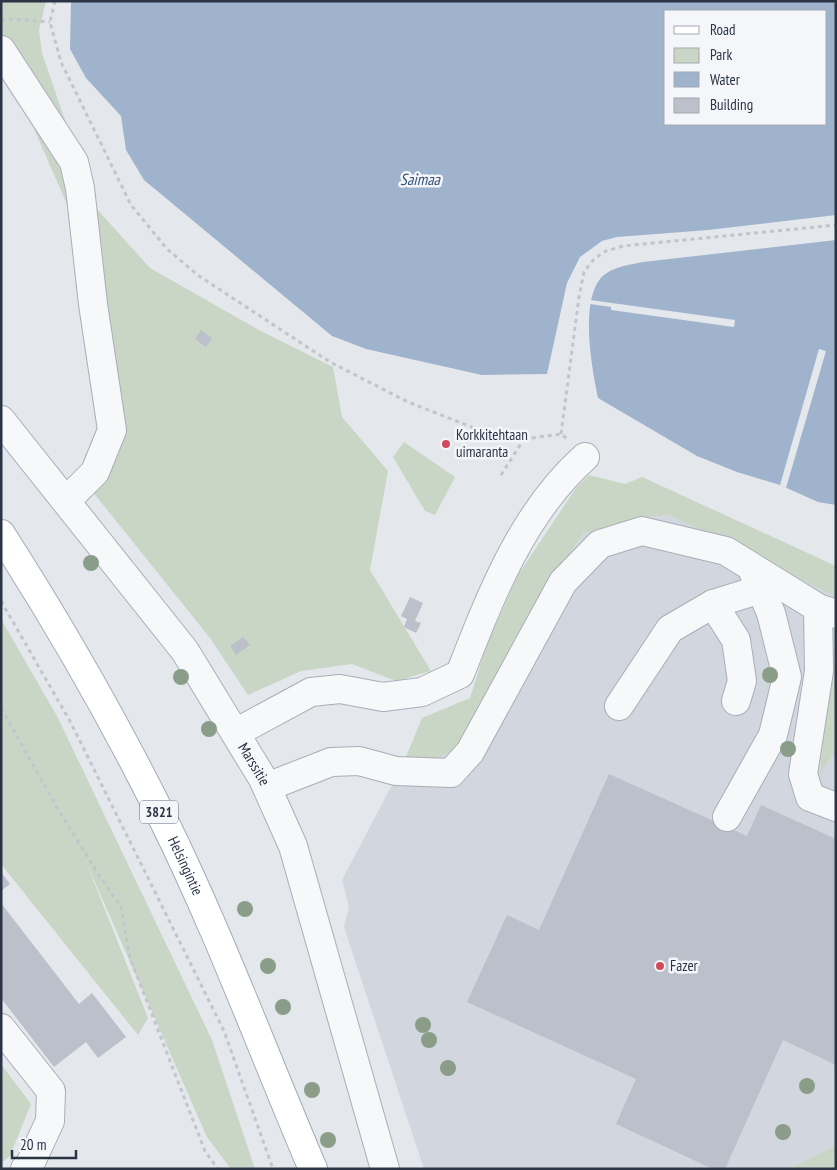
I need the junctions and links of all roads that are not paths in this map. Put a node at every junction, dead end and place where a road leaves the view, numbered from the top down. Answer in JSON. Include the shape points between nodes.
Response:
{"nodes":[{"id":1,"x":1,"y":50,"type":"edge"},
{"id":2,"x":1,"y":420,"type":"edge"},
{"id":3,"x":584,"y":457,"type":"road end"},
{"id":4,"x":66,"y":501,"type":"junction"},
{"id":5,"x":1,"y":534,"type":"edge"},
{"id":6,"x":756,"y":578,"type":"junction"},
{"id":7,"x":713,"y":604,"type":"junction"},
{"id":8,"x":827,"y":611,"type":"edge"},
{"id":9,"x":736,"y":701,"type":"dead end"},
{"id":10,"x":619,"y":706,"type":"dead end"},
{"id":11,"x":237,"y":732,"type":"junction"},
{"id":12,"x":267,"y":787,"type":"junction"},
{"id":13,"x":836,"y":807,"type":"edge"},
{"id":14,"x":727,"y":817,"type":"dead end"},
{"id":15,"x":1,"y":1028,"type":"edge"},
{"id":16,"x":286,"y":1106,"type":"junction"},
{"id":17,"x":25,"y":1169,"type":"edge"},
{"id":18,"x":304,"y":1169,"type":"edge"},
{"id":19,"x":313,"y":1169,"type":"edge"},
{"id":20,"x":385,"y":1169,"type":"edge"}],
"edges":[{"from":1,"to":4,"type":"street","via":[[74,162],[80,188],[112,430],[95,472]]},
{"from":2,"to":4,"type":"street","name":"Marssitie"},
{"from":3,"to":11,"type":"street","via":[[541,505],[508,561],[460,674],[422,692],[383,696],[340,689],[311,692]]},
{"from":4,"to":11,"type":"street","name":"Marssitie","via":[[185,651]]},
{"from":5,"to":16,"type":"main road","name":"Helsingintie","number":"3821","via":[[98,696],[162,818],[213,928]]},
{"from":6,"to":7,"type":"street"},
{"from":6,"to":8,"type":"street"},
{"from":6,"to":12,"type":"street","via":[[726,551],[642,531],[600,544],[563,582],[470,752],[451,773],[396,771],[359,761],[331,762]]},
{"from":6,"to":14,"type":"street","via":[[772,612],[787,677],[773,735]]},
{"from":7,"to":9,"type":"street","via":[[736,640],[742,681]]},
{"from":7,"to":10,"type":"street","via":[[670,629]]},
{"from":8,"to":13,"type":"street","via":[[802,774],[810,797]]},
{"from":11,"to":12,"type":"street","name":"Marssitie"},
{"from":12,"to":20,"type":"street","name":"Marssitie","via":[[293,846]]},
{"from":15,"to":17,"type":"street","via":[[51,1091],[50,1121]]},
{"from":16,"to":18,"type":"main road","name":"Helsingintie","number":"3821"},
{"from":16,"to":19,"type":"main road","name":"Helsingintie","number":"3821"}]}
